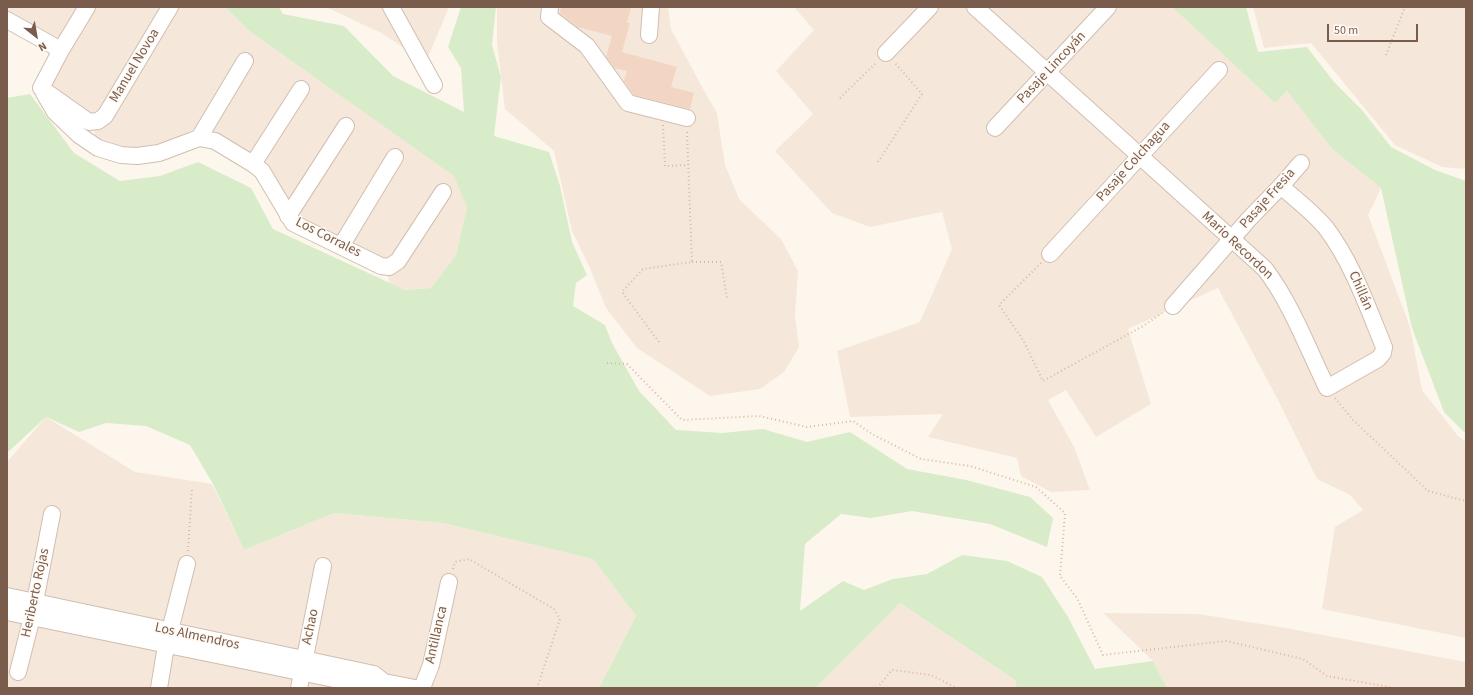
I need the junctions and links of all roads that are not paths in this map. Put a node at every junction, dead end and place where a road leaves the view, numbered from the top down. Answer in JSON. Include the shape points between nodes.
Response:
{"nodes":[{"id":1,"x":87,"y":7,"type":"edge"},
{"id":2,"x":170,"y":7,"type":"edge"},
{"id":3,"x":391,"y":7,"type":"edge"},
{"id":4,"x":550,"y":7,"type":"edge"},
{"id":5,"x":651,"y":7,"type":"edge"},
{"id":6,"x":930,"y":7,"type":"edge"},
{"id":7,"x":975,"y":7,"type":"edge"},
{"id":8,"x":1108,"y":7,"type":"edge"},
{"id":9,"x":7,"y":20,"type":"edge"},
{"id":10,"x":649,"y":35,"type":"dead end"},
{"id":11,"x":61,"y":50,"type":"junction"},
{"id":12,"x":886,"y":53,"type":"road end"},
{"id":13,"x":245,"y":61,"type":"dead end"},
{"id":14,"x":1219,"y":70,"type":"dead end"},
{"id":15,"x":1048,"y":72,"type":"junction"},
{"id":16,"x":434,"y":85,"type":"dead end"},
{"id":17,"x":41,"y":88,"type":"junction"},
{"id":18,"x":301,"y":89,"type":"dead end"},
{"id":19,"x":687,"y":118,"type":"road end"},
{"id":20,"x":346,"y":126,"type":"dead end"},
{"id":21,"x":995,"y":128,"type":"dead end"},
{"id":22,"x":199,"y":138,"type":"junction"},
{"id":23,"x":1139,"y":156,"type":"junction"},
{"id":24,"x":395,"y":158,"type":"dead end"},
{"id":25,"x":1301,"y":163,"type":"dead end"},
{"id":26,"x":253,"y":164,"type":"junction"},
{"id":27,"x":1281,"y":186,"type":"junction"},
{"id":28,"x":443,"y":192,"type":"dead end"},
{"id":29,"x":288,"y":216,"type":"junction"},
{"id":30,"x":1232,"y":240,"type":"junction"},
{"id":31,"x":341,"y":246,"type":"junction"},
{"id":32,"x":1050,"y":254,"type":"road end"},
{"id":33,"x":1173,"y":306,"type":"road end"},
{"id":34,"x":1327,"y":388,"type":"joint"},
{"id":35,"x":52,"y":514,"type":"dead end"},
{"id":36,"x":187,"y":564,"type":"road end"},
{"id":37,"x":324,"y":566,"type":"dead end"},
{"id":38,"x":449,"y":582,"type":"dead end"},
{"id":39,"x":7,"y":596,"type":"edge"},
{"id":40,"x":35,"y":602,"type":"junction"},
{"id":41,"x":7,"y":612,"type":"edge"},
{"id":42,"x":32,"y":618,"type":"junction"},
{"id":43,"x":168,"y":638,"type":"junction"},
{"id":44,"x":18,"y":672,"type":"dead end"},
{"id":45,"x":302,"y":674,"type":"edge"},
{"id":46,"x":159,"y":688,"type":"edge"},
{"id":47,"x":415,"y":688,"type":"edge"},
{"id":48,"x":422,"y":688,"type":"edge"}],
"edges":[{"from":1,"to":11,"type":"street"},
{"from":2,"to":17,"type":"street","name":"Manuel Novoa","via":[[105,116],[98,122],[89,122]]},
{"from":3,"to":16,"type":"street"},
{"from":4,"to":19,"type":"street","via":[[549,17],[587,46],[628,103]]},
{"from":5,"to":10,"type":"street"},
{"from":6,"to":12,"type":"street"},
{"from":7,"to":15,"type":"street","name":"Mario Recordon"},
{"from":8,"to":15,"type":"street","name":"Pasaje Lincoyán"},
{"from":9,"to":11,"type":"street"},
{"from":11,"to":17,"type":"street"},
{"from":13,"to":22,"type":"street"},
{"from":14,"to":23,"type":"street","name":"Pasaje Colchagua"},
{"from":15,"to":21,"type":"street","name":"Pasaje Lincoyán"},
{"from":15,"to":23,"type":"street","name":"Mario Recordon"},
{"from":17,"to":22,"type":"street","via":[[55,112],[79,135],[98,148],[121,155],[137,156],[159,152]]},
{"from":18,"to":26,"type":"street"},
{"from":20,"to":29,"type":"street"},
{"from":22,"to":26,"type":"street","name":"Los Corrales","via":[[215,141]]},
{"from":23,"to":30,"type":"street","name":"Mario Recordon"},
{"from":23,"to":32,"type":"street","name":"Pasaje Colchagua"},
{"from":24,"to":31,"type":"street"},
{"from":25,"to":27,"type":"street","name":"Pasaje Fresia"},
{"from":26,"to":29,"type":"street","name":"Los Corrales","via":[[262,171]]},
{"from":27,"to":30,"type":"street","name":"Pasaje Fresia"},
{"from":27,"to":34,"type":"street","name":"Chillán","via":[[1325,227],[1336,242],[1384,346],[1383,353],[1378,359]]},
{"from":28,"to":31,"type":"street","name":"Los Corrales","via":[[398,261],[389,267],[381,266]]},
{"from":29,"to":31,"type":"street","name":"Los Corrales","via":[[293,223]]},
{"from":30,"to":33,"type":"street","name":"Pasaje Fresia"},
{"from":30,"to":34,"type":"street","name":"Mario Recordon","via":[[1265,268],[1276,283]]},
{"from":35,"to":40,"type":"street","name":"Heriberto Rojas"},
{"from":36,"to":43,"type":"street"},
{"from":37,"to":45,"type":"street","name":"Achao"},
{"from":38,"to":48,"type":"street","name":"Antillanca","via":[[431,665]]},
{"from":39,"to":40,"type":"street","name":"Los Almendros"},
{"from":40,"to":42,"type":"street","name":"Heriberto Rojas"},
{"from":40,"to":43,"type":"street","name":"Los Almendros"},
{"from":41,"to":42,"type":"street","name":"Los Almendros"},
{"from":42,"to":43,"type":"street","name":"Los Almendros"},
{"from":42,"to":44,"type":"street","name":"Heriberto Rojas"},
{"from":43,"to":45,"type":"street","name":"Los Almendros"},
{"from":43,"to":46,"type":"street"},
{"from":45,"to":47,"type":"street","name":"Los Almendros","via":[[373,687],[384,682]]}]}
